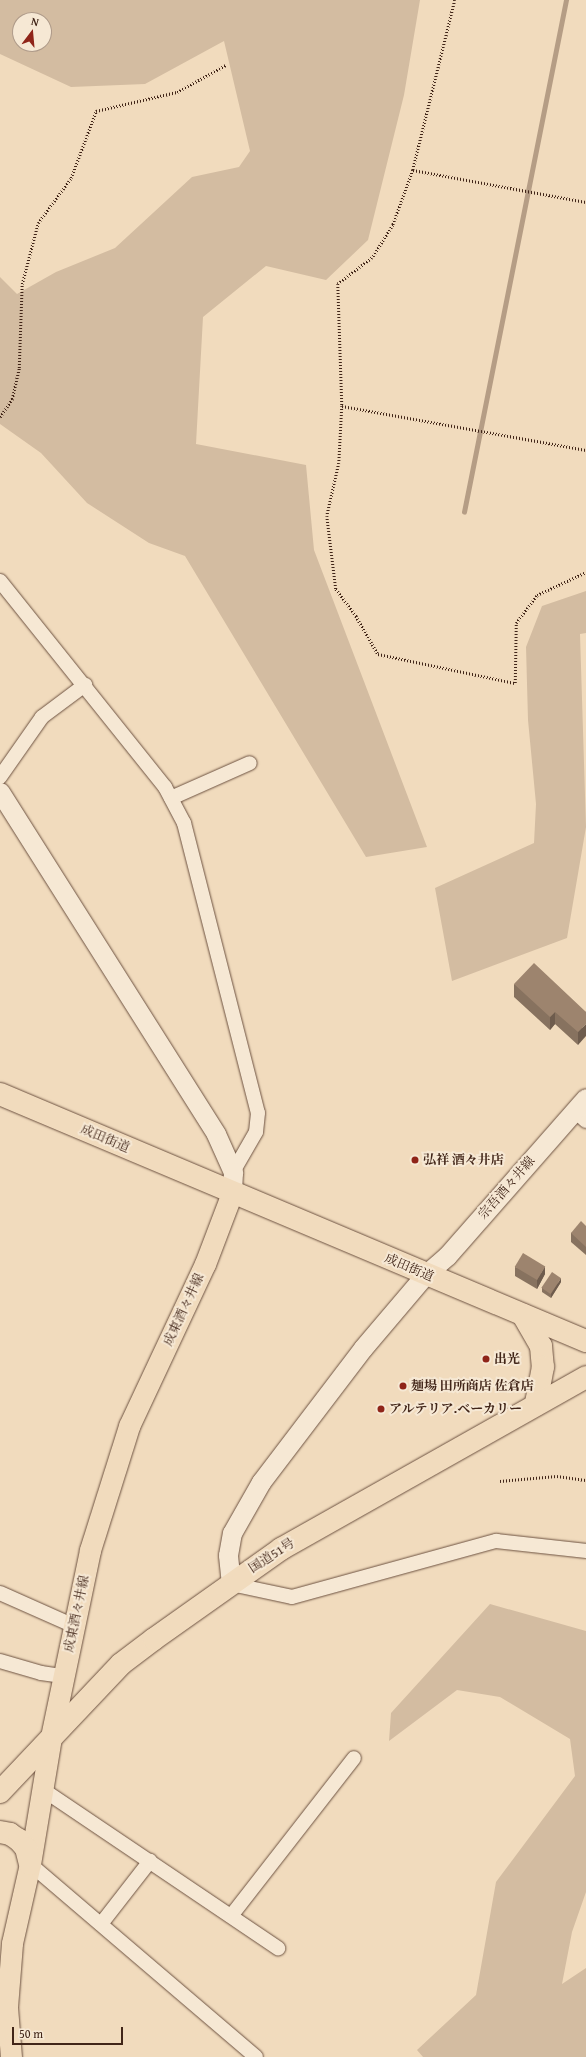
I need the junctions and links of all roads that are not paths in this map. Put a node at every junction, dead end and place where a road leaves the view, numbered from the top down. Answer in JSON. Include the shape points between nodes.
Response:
{"nodes":[{"id":1,"x":0,"y":581,"type":"edge"},
{"id":2,"x":85,"y":685,"type":"junction"},
{"id":3,"x":250,"y":763,"type":"dead end"},
{"id":4,"x":0,"y":777,"type":"edge"},
{"id":5,"x":0,"y":792,"type":"edge"},
{"id":6,"x":171,"y":798,"type":"junction"},
{"id":7,"x":0,"y":1094,"type":"edge"},
{"id":8,"x":582,"y":1110,"type":"edge"},
{"id":9,"x":233,"y":1172,"type":"junction"},
{"id":10,"x":232,"y":1193,"type":"junction"},
{"id":11,"x":426,"y":1275,"type":"junction"},
{"id":12,"x":522,"y":1316,"type":"junction"},
{"id":13,"x":586,"y":1341,"type":"edge"},
{"id":14,"x":586,"y":1376,"type":"edge"},
{"id":15,"x":536,"y":1404,"type":"junction"},
{"id":16,"x":586,"y":1551,"type":"edge"},
{"id":17,"x":231,"y":1584,"type":"junction"},
{"id":18,"x":0,"y":1593,"type":"edge"},
{"id":19,"x":74,"y":1626,"type":"junction"},
{"id":20,"x":0,"y":1661,"type":"edge"},
{"id":21,"x":63,"y":1676,"type":"junction"},
{"id":22,"x":51,"y":1736,"type":"junction"},
{"id":23,"x":354,"y":1758,"type":"dead end"},
{"id":24,"x":42,"y":1789,"type":"junction"},
{"id":25,"x":0,"y":1792,"type":"edge"},
{"id":26,"x":0,"y":1832,"type":"edge"},
{"id":27,"x":150,"y":1861,"type":"junction"},
{"id":28,"x":30,"y":1864,"type":"junction"},
{"id":29,"x":231,"y":1916,"type":"junction"},
{"id":30,"x":101,"y":1924,"type":"junction"},
{"id":31,"x":278,"y":1948,"type":"dead end"},
{"id":32,"x":11,"y":2057,"type":"edge"},
{"id":33,"x":256,"y":2057,"type":"edge"}],
"edges":[{"from":1,"to":2,"type":"street"},
{"from":2,"to":4,"type":"street","via":[[42,717]]},
{"from":2,"to":6,"type":"street"},
{"from":3,"to":6,"type":"street"},
{"from":5,"to":9,"type":"street","via":[[216,1134]]},
{"from":6,"to":9,"type":"street","via":[[184,823],[258,1113],[256,1132]]},
{"from":7,"to":10,"type":"highway","name":"成田街道"},
{"from":8,"to":11,"type":"street","name":"宗吾酒々井線","via":[[448,1256]]},
{"from":9,"to":10,"type":"street"},
{"from":10,"to":11,"type":"highway","name":"成田街道"},
{"from":10,"to":19,"type":"main road","name":"成東酒々井線","via":[[206,1264],[128,1426],[90,1550]]},
{"from":11,"to":12,"type":"highway","name":"成田街道"},
{"from":11,"to":17,"type":"street","name":"宗吾酒々井線","via":[[363,1348],[261,1482],[232,1533],[228,1555]]},
{"from":12,"to":13,"type":"highway","name":"成田街道"},
{"from":12,"to":15,"type":"highway","via":[[541,1346],[543,1367]]},
{"from":14,"to":15,"type":"highway","name":"国道51号"},
{"from":15,"to":17,"type":"highway","name":"国道51号","via":[[281,1549]]},
{"from":16,"to":17,"type":"street","via":[[496,1541],[292,1597]]},
{"from":17,"to":22,"type":"highway","name":"国道51号","via":[[121,1664]]},
{"from":18,"to":19,"type":"street"},
{"from":19,"to":21,"type":"main road","name":"成東酒々井線"},
{"from":20,"to":21,"type":"street","via":[[41,1673]]},
{"from":21,"to":22,"type":"main road","name":"成東酒々井線"},
{"from":22,"to":24,"type":"main road","name":"成東酒々井線"},
{"from":22,"to":25,"type":"highway","name":"国道51号"},
{"from":23,"to":29,"type":"street"},
{"from":24,"to":27,"type":"street"},
{"from":24,"to":28,"type":"main road","name":"成東酒々井線"},
{"from":26,"to":28,"type":"highway","via":[[10,1834],[19,1840],[26,1848]]},
{"from":27,"to":29,"type":"street"},
{"from":27,"to":30,"type":"street"},
{"from":28,"to":30,"type":"street"},
{"from":28,"to":32,"type":"main road","name":"成東酒々井線","via":[[12,1943],[8,1975],[7,2031]]},
{"from":29,"to":31,"type":"street"},
{"from":30,"to":33,"type":"street"}]}
